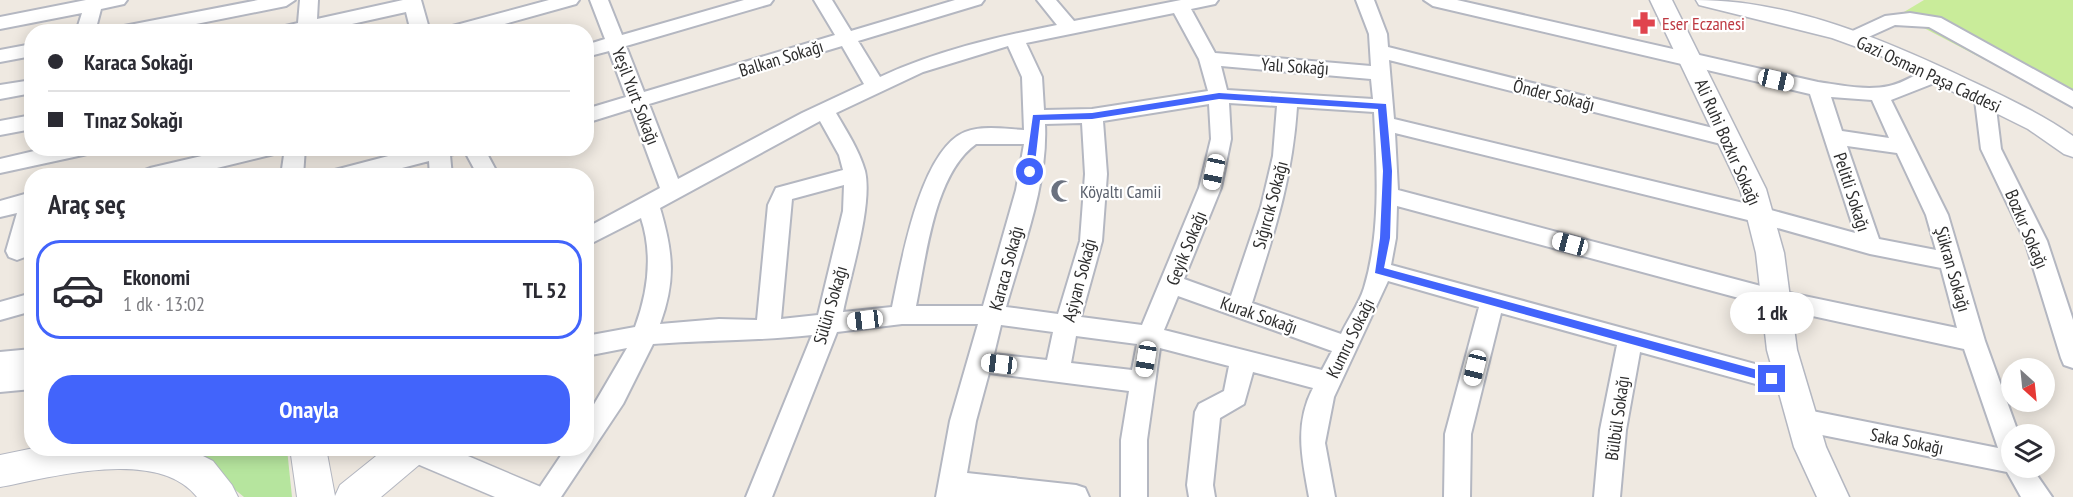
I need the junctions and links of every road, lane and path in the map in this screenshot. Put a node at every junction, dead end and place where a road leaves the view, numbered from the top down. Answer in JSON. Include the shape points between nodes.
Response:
{"nodes":[{"id":1,"x":118,"y":0,"type":"edge"},
{"id":2,"x":286,"y":0,"type":"edge"},
{"id":3,"x":309,"y":0,"type":"edge"},
{"id":4,"x":570,"y":0,"type":"edge"},
{"id":5,"x":599,"y":0,"type":"edge"},
{"id":6,"x":764,"y":0,"type":"edge"},
{"id":7,"x":824,"y":0,"type":"edge"},
{"id":8,"x":975,"y":0,"type":"edge"},
{"id":9,"x":1046,"y":0,"type":"edge"},
{"id":10,"x":1209,"y":0,"type":"edge"},
{"id":11,"x":1365,"y":0,"type":"edge"},
{"id":12,"x":1433,"y":0,"type":"edge"},
{"id":13,"x":1661,"y":0,"type":"edge"},
{"id":14,"x":1707,"y":0,"type":"edge"},
{"id":15,"x":94,"y":2,"type":"edge"},
{"id":16,"x":412,"y":3,"type":"edge"},
{"id":17,"x":1180,"y":6,"type":"junction"},
{"id":18,"x":0,"y":23,"type":"edge"},
{"id":19,"x":87,"y":24,"type":"edge"},
{"id":20,"x":164,"y":24,"type":"edge"},
{"id":21,"x":308,"y":24,"type":"edge"},
{"id":22,"x":328,"y":24,"type":"edge"},
{"id":23,"x":419,"y":24,"type":"edge"},
{"id":24,"x":482,"y":24,"type":"edge"},
{"id":25,"x":1069,"y":27,"type":"junction"},
{"id":26,"x":1853,"y":38,"type":"junction"},
{"id":27,"x":847,"y":39,"type":"junction"},
{"id":28,"x":1014,"y":39,"type":"junction"},
{"id":29,"x":615,"y":42,"type":"junction"},
{"id":30,"x":594,"y":49,"type":"edge"},
{"id":31,"x":24,"y":52,"type":"edge"},
{"id":32,"x":0,"y":56,"type":"edge"},
{"id":33,"x":1209,"y":59,"type":"junction"},
{"id":34,"x":1692,"y":60,"type":"junction"},
{"id":35,"x":1380,"y":62,"type":"junction"},
{"id":36,"x":1935,"y":75,"type":"junction"},
{"id":37,"x":876,"y":87,"type":"junction"},
{"id":38,"x":24,"y":88,"type":"edge"},
{"id":39,"x":1818,"y":89,"type":"junction"},
{"id":40,"x":0,"y":92,"type":"edge"},
{"id":41,"x":1878,"y":93,"type":"junction"},
{"id":42,"x":1219,"y":96,"type":"junction"},
{"id":43,"x":1287,"y":100,"type":"junction"},
{"id":44,"x":1985,"y":100,"type":"junction"},
{"id":45,"x":2073,"y":100,"type":"edge"},
{"id":46,"x":638,"y":101,"type":"junction"},
{"id":47,"x":825,"y":111,"type":"junction"},
{"id":48,"x":594,"y":114,"type":"edge"},
{"id":49,"x":1383,"y":115,"type":"junction"},
{"id":50,"x":1092,"y":116,"type":"junction"},
{"id":51,"x":24,"y":124,"type":"edge"},
{"id":52,"x":1036,"y":127,"type":"junction"},
{"id":53,"x":0,"y":128,"type":"edge"},
{"id":54,"x":1834,"y":137,"type":"junction"},
{"id":55,"x":1729,"y":139,"type":"junction"},
{"id":56,"x":1904,"y":147,"type":"junction"},
{"id":57,"x":2072,"y":147,"type":"edge"},
{"id":58,"x":236,"y":156,"type":"edge"},
{"id":59,"x":429,"y":156,"type":"edge"},
{"id":60,"x":44,"y":160,"type":"edge"},
{"id":61,"x":0,"y":166,"type":"edge"},
{"id":62,"x":401,"y":167,"type":"edge"},
{"id":63,"x":184,"y":168,"type":"edge"},
{"id":64,"x":855,"y":174,"type":"junction"},
{"id":65,"x":673,"y":193,"type":"junction"},
{"id":66,"x":1387,"y":195,"type":"junction"},
{"id":67,"x":24,"y":203,"type":"edge"},
{"id":68,"x":648,"y":206,"type":"junction"},
{"id":69,"x":0,"y":209,"type":"edge"},
{"id":70,"x":1760,"y":215,"type":"junction"},
{"id":71,"x":24,"y":224,"type":"edge"},
{"id":72,"x":594,"y":234,"type":"edge"},
{"id":73,"x":1870,"y":246,"type":"junction"},
{"id":74,"x":16,"y":251,"type":"edge"},
{"id":75,"x":1950,"y":261,"type":"junction"},
{"id":76,"x":1378,"y":270,"type":"junction"},
{"id":77,"x":1171,"y":284,"type":"junction"},
{"id":78,"x":1776,"y":299,"type":"junction"},
{"id":79,"x":1492,"y":302,"type":"junction"},
{"id":80,"x":24,"y":304,"type":"edge"},
{"id":81,"x":1239,"y":307,"type":"junction"},
{"id":82,"x":0,"y":310,"type":"edge"},
{"id":83,"x":902,"y":315,"type":"junction"},
{"id":84,"x":994,"y":315,"type":"junction"},
{"id":85,"x":1067,"y":323,"type":"junction"},
{"id":86,"x":828,"y":324,"type":"junction"},
{"id":87,"x":768,"y":330,"type":"junction"},
{"id":88,"x":643,"y":335,"type":"junction"},
{"id":89,"x":1150,"y":336,"type":"junction"},
{"id":90,"x":1630,"y":340,"type":"junction"},
{"id":91,"x":1973,"y":340,"type":"junction"},
{"id":92,"x":594,"y":344,"type":"edge"},
{"id":93,"x":1347,"y":346,"type":"junction"},
{"id":94,"x":2073,"y":358,"type":"edge"},
{"id":95,"x":1243,"y":359,"type":"junction"},
{"id":96,"x":24,"y":360,"type":"edge"},
{"id":97,"x":0,"y":362,"type":"edge"},
{"id":98,"x":980,"y":362,"type":"junction"},
{"id":99,"x":1057,"y":372,"type":"junction"},
{"id":100,"x":24,"y":380,"type":"edge"},
{"id":101,"x":0,"y":382,"type":"edge"},
{"id":102,"x":1143,"y":382,"type":"junction"},
{"id":103,"x":1329,"y":382,"type":"junction"},
{"id":104,"x":1792,"y":384,"type":"junction"},
{"id":105,"x":1802,"y":420,"type":"junction"},
{"id":106,"x":2003,"y":424,"type":"edge"},
{"id":107,"x":594,"y":429,"type":"edge"},
{"id":108,"x":86,"y":456,"type":"edge"},
{"id":109,"x":154,"y":456,"type":"edge"},
{"id":110,"x":309,"y":456,"type":"edge"},
{"id":111,"x":403,"y":456,"type":"edge"},
{"id":112,"x":432,"y":456,"type":"edge"},
{"id":113,"x":574,"y":456,"type":"edge"},
{"id":114,"x":2001,"y":460,"type":"edge"},
{"id":115,"x":0,"y":471,"type":"edge"},
{"id":116,"x":2023,"y":478,"type":"edge"},
{"id":117,"x":950,"y":490,"type":"edge"},
{"id":118,"x":1611,"y":496,"type":"edge"},
{"id":119,"x":219,"y":497,"type":"edge"},
{"id":120,"x":316,"y":497,"type":"edge"},
{"id":121,"x":353,"y":497,"type":"edge"},
{"id":122,"x":530,"y":497,"type":"edge"},
{"id":123,"x":546,"y":497,"type":"edge"},
{"id":124,"x":759,"y":497,"type":"edge"},
{"id":125,"x":1076,"y":497,"type":"edge"},
{"id":126,"x":1134,"y":497,"type":"edge"},
{"id":127,"x":1202,"y":497,"type":"edge"},
{"id":128,"x":1322,"y":497,"type":"edge"},
{"id":129,"x":1457,"y":497,"type":"edge"},
{"id":130,"x":1833,"y":497,"type":"edge"},
{"id":131,"x":2039,"y":497,"type":"edge"}],
"edges":[{"from":1,"to":15,"type":"street"},
{"from":2,"to":20,"type":"street"},
{"from":3,"to":21,"type":"street"},
{"from":4,"to":24,"type":"street"},
{"from":5,"to":29,"type":"street","name":"Yeşil Yurt Sokağı"},
{"from":6,"to":29,"type":"street"},
{"from":7,"to":27,"type":"street"},
{"from":8,"to":27,"type":"street","name":"Balkan Sokağı"},
{"from":9,"to":25,"type":"street"},
{"from":10,"to":17,"type":"street"},
{"from":11,"to":35,"type":"street","name":"Kumru Sokağı","via":[[1378,34]]},
{"from":12,"to":34,"type":"street"},
{"from":13,"to":34,"type":"street","name":"Ali Ruhi Bozkır Sokağı"},
{"from":14,"to":26,"type":"street","name":"Gazi Osman Paşa Caddesi"},
{"from":15,"to":18,"type":"street"},
{"from":15,"to":19,"type":"street"},
{"from":16,"to":22,"type":"street"},
{"from":16,"to":23,"type":"street"},
{"from":17,"to":25,"type":"street"},
{"from":17,"to":33,"type":"street","name":"Geyik Sokağı"},
{"from":25,"to":28,"type":"street"},
{"from":26,"to":36,"type":"street","name":"Gazi Osman Paşa Caddesi","via":[[1887,50]]},
{"from":26,"to":45,"type":"street","via":[[1895,17],[1934,22]]},
{"from":27,"to":37,"type":"street"},
{"from":27,"to":46,"type":"street","name":"Balkan Sokağı"},
{"from":28,"to":37,"type":"street","via":[[916,68]]},
{"from":28,"to":52,"type":"street","name":"Karaca Sokağı","via":[[1032,77]]},
{"from":29,"to":30,"type":"street"},
{"from":29,"to":46,"type":"street","name":"Yeşil Yurt Sokağı"},
{"from":31,"to":32,"type":"street"},
{"from":33,"to":35,"type":"street","name":"Yalı Sokağı"},
{"from":33,"to":42,"type":"street","name":"Geyik Sokağı"},
{"from":34,"to":39,"type":"street"},
{"from":34,"to":55,"type":"street","name":"Ali Ruhi Bozkır Sokağı"},
{"from":35,"to":49,"type":"street","name":"Kumru Sokağı"},
{"from":35,"to":55,"type":"street","name":"Önder Sokağı"},
{"from":36,"to":41,"type":"street","via":[[1892,93]]},
{"from":36,"to":44,"type":"street","name":"Gazi Osman Paşa Caddesi"},
{"from":37,"to":47,"type":"street"},
{"from":38,"to":40,"type":"street"},
{"from":39,"to":41,"type":"street"},
{"from":39,"to":54,"type":"street","name":"Pelitli Sokağı"},
{"from":41,"to":56,"type":"street","name":"Şükran Sokağı"},
{"from":42,"to":43,"type":"street"},
{"from":42,"to":50,"type":"street"},
{"from":42,"to":77,"type":"street","name":"Geyik Sokağı","via":[[1221,139],[1210,188]]},
{"from":43,"to":49,"type":"street"},
{"from":43,"to":81,"type":"street","name":"Sığırcık Sokağı","via":[[1283,156],[1272,207]]},
{"from":44,"to":57,"type":"street","name":"Gazi Osman Paşa Caddesi","via":[[2037,123]]},
{"from":44,"to":94,"type":"street","name":"Bozkır Sokağı","via":[[1991,149],[2036,241]]},
{"from":46,"to":48,"type":"street","name":"Balkan Sokağı"},
{"from":46,"to":65,"type":"street","name":"Yeşil Yurt Sokağı"},
{"from":47,"to":64,"type":"street","name":"Sülün Sokağı","via":[[849,154]]},
{"from":47,"to":65,"type":"street"},
{"from":49,"to":66,"type":"street","name":"Kumru Sokağı"},
{"from":49,"to":70,"type":"street"},
{"from":50,"to":52,"type":"street"},
{"from":50,"to":85,"type":"street","name":"Aşiyan Sokağı","via":[[1096,174],[1091,241]]},
{"from":51,"to":53,"type":"street"},
{"from":52,"to":83,"type":"street","via":[[970,138],[949,154],[934,181]]},
{"from":52,"to":84,"type":"street","name":"Karaca Sokağı","via":[[1027,190]]},
{"from":54,"to":56,"type":"street","name":"Pelitli Sokağı"},
{"from":54,"to":73,"type":"street","name":"Pelitli Sokağı"},
{"from":55,"to":70,"type":"street","name":"Ali Ruhi Bozkır Sokağı","via":[[1753,189]]},
{"from":56,"to":75,"type":"street","name":"Şükran Sokağı","via":[[1937,215]]},
{"from":58,"to":63,"type":"street"},
{"from":59,"to":62,"type":"street"},
{"from":60,"to":61,"type":"street"},
{"from":64,"to":86,"type":"street","name":"Sülün Sokağı","via":[[854,211]]},
{"from":64,"to":87,"type":"street","via":[[784,194],[779,205]]},
{"from":65,"to":68,"type":"street"},
{"from":66,"to":76,"type":"street","name":"Kumru Sokağı","via":[[1385,238]]},
{"from":66,"to":78,"type":"street"},
{"from":67,"to":69,"type":"street"},
{"from":68,"to":72,"type":"street"},
{"from":68,"to":88,"type":"street","via":[[658,242],[658,285]]},
{"from":70,"to":73,"type":"street"},
{"from":70,"to":78,"type":"street","name":"Ali Ruhi Bozkır Sokağı"},
{"from":71,"to":74,"type":"street"},
{"from":73,"to":75,"type":"street"},
{"from":75,"to":91,"type":"street","name":"Şükran Sokağı"},
{"from":76,"to":79,"type":"street"},
{"from":76,"to":93,"type":"street","name":"Kumru Sokağı","via":[[1375,289]]},
{"from":77,"to":81,"type":"street","name":"Kurak Sokağı"},
{"from":77,"to":89,"type":"street","name":"Geyik Sokağı"},
{"from":78,"to":91,"type":"street"},
{"from":78,"to":104,"type":"street","name":"Ali Ruhi Bozkır Sokağı","via":[[1782,350]]},
{"from":79,"to":90,"type":"street"},
{"from":79,"to":129,"type":"street","via":[[1458,434]]},
{"from":80,"to":82,"type":"street"},
{"from":81,"to":93,"type":"street","name":"Kurak Sokağı"},
{"from":83,"to":84,"type":"street"},
{"from":83,"to":86,"type":"street"},
{"from":84,"to":85,"type":"street"},
{"from":84,"to":98,"type":"street","name":"Karaca Sokağı"},
{"from":85,"to":89,"type":"street"},
{"from":85,"to":99,"type":"street","name":"Aşiyan Sokağı"},
{"from":86,"to":87,"type":"street"},
{"from":86,"to":124,"type":"street","name":"Sülün Sokağı"},
{"from":87,"to":88,"type":"street"},
{"from":88,"to":92,"type":"street"},
{"from":88,"to":107,"type":"street"},
{"from":89,"to":95,"type":"street"},
{"from":89,"to":102,"type":"street","name":"Geyik Sokağı"},
{"from":90,"to":104,"type":"street"},
{"from":90,"to":118,"type":"street","name":"Bülbül Sokağı","via":[[1613,430]]},
{"from":91,"to":106,"type":"street","name":"Şükran Sokağı"},
{"from":93,"to":103,"type":"street","name":"Kumru Sokağı"},
{"from":95,"to":103,"type":"street"},
{"from":95,"to":127,"type":"street","via":[[1235,397],[1208,412]]},
{"from":96,"to":97,"type":"street"},
{"from":98,"to":99,"type":"street"},
{"from":98,"to":117,"type":"street","name":"Karaca Sokağı","via":[[963,421]]},
{"from":99,"to":102,"type":"street"},
{"from":100,"to":101,"type":"street"},
{"from":102,"to":126,"type":"street","name":"Geyik Sokağı","via":[[1134,440]]},
{"from":103,"to":128,"type":"street","name":"Kumru Sokağı","via":[[1321,397],[1312,443]]},
{"from":104,"to":105,"type":"street","name":"Ali Ruhi Bozkır Sokağı"},
{"from":105,"to":114,"type":"street","name":"Saka Sokağı"},
{"from":105,"to":130,"type":"street","name":"Ali Ruhi Bozkır Sokağı"},
{"from":108,"to":115,"type":"main road"},
{"from":109,"to":119,"type":"main road","via":[[170,458],[200,473]]},
{"from":110,"to":120,"type":"main road"},
{"from":111,"to":121,"type":"main road"},
{"from":112,"to":122,"type":"street"},
{"from":113,"to":123,"type":"street"},
{"from":116,"to":131,"type":"street"},
{"from":117,"to":125,"type":"street"}]}
